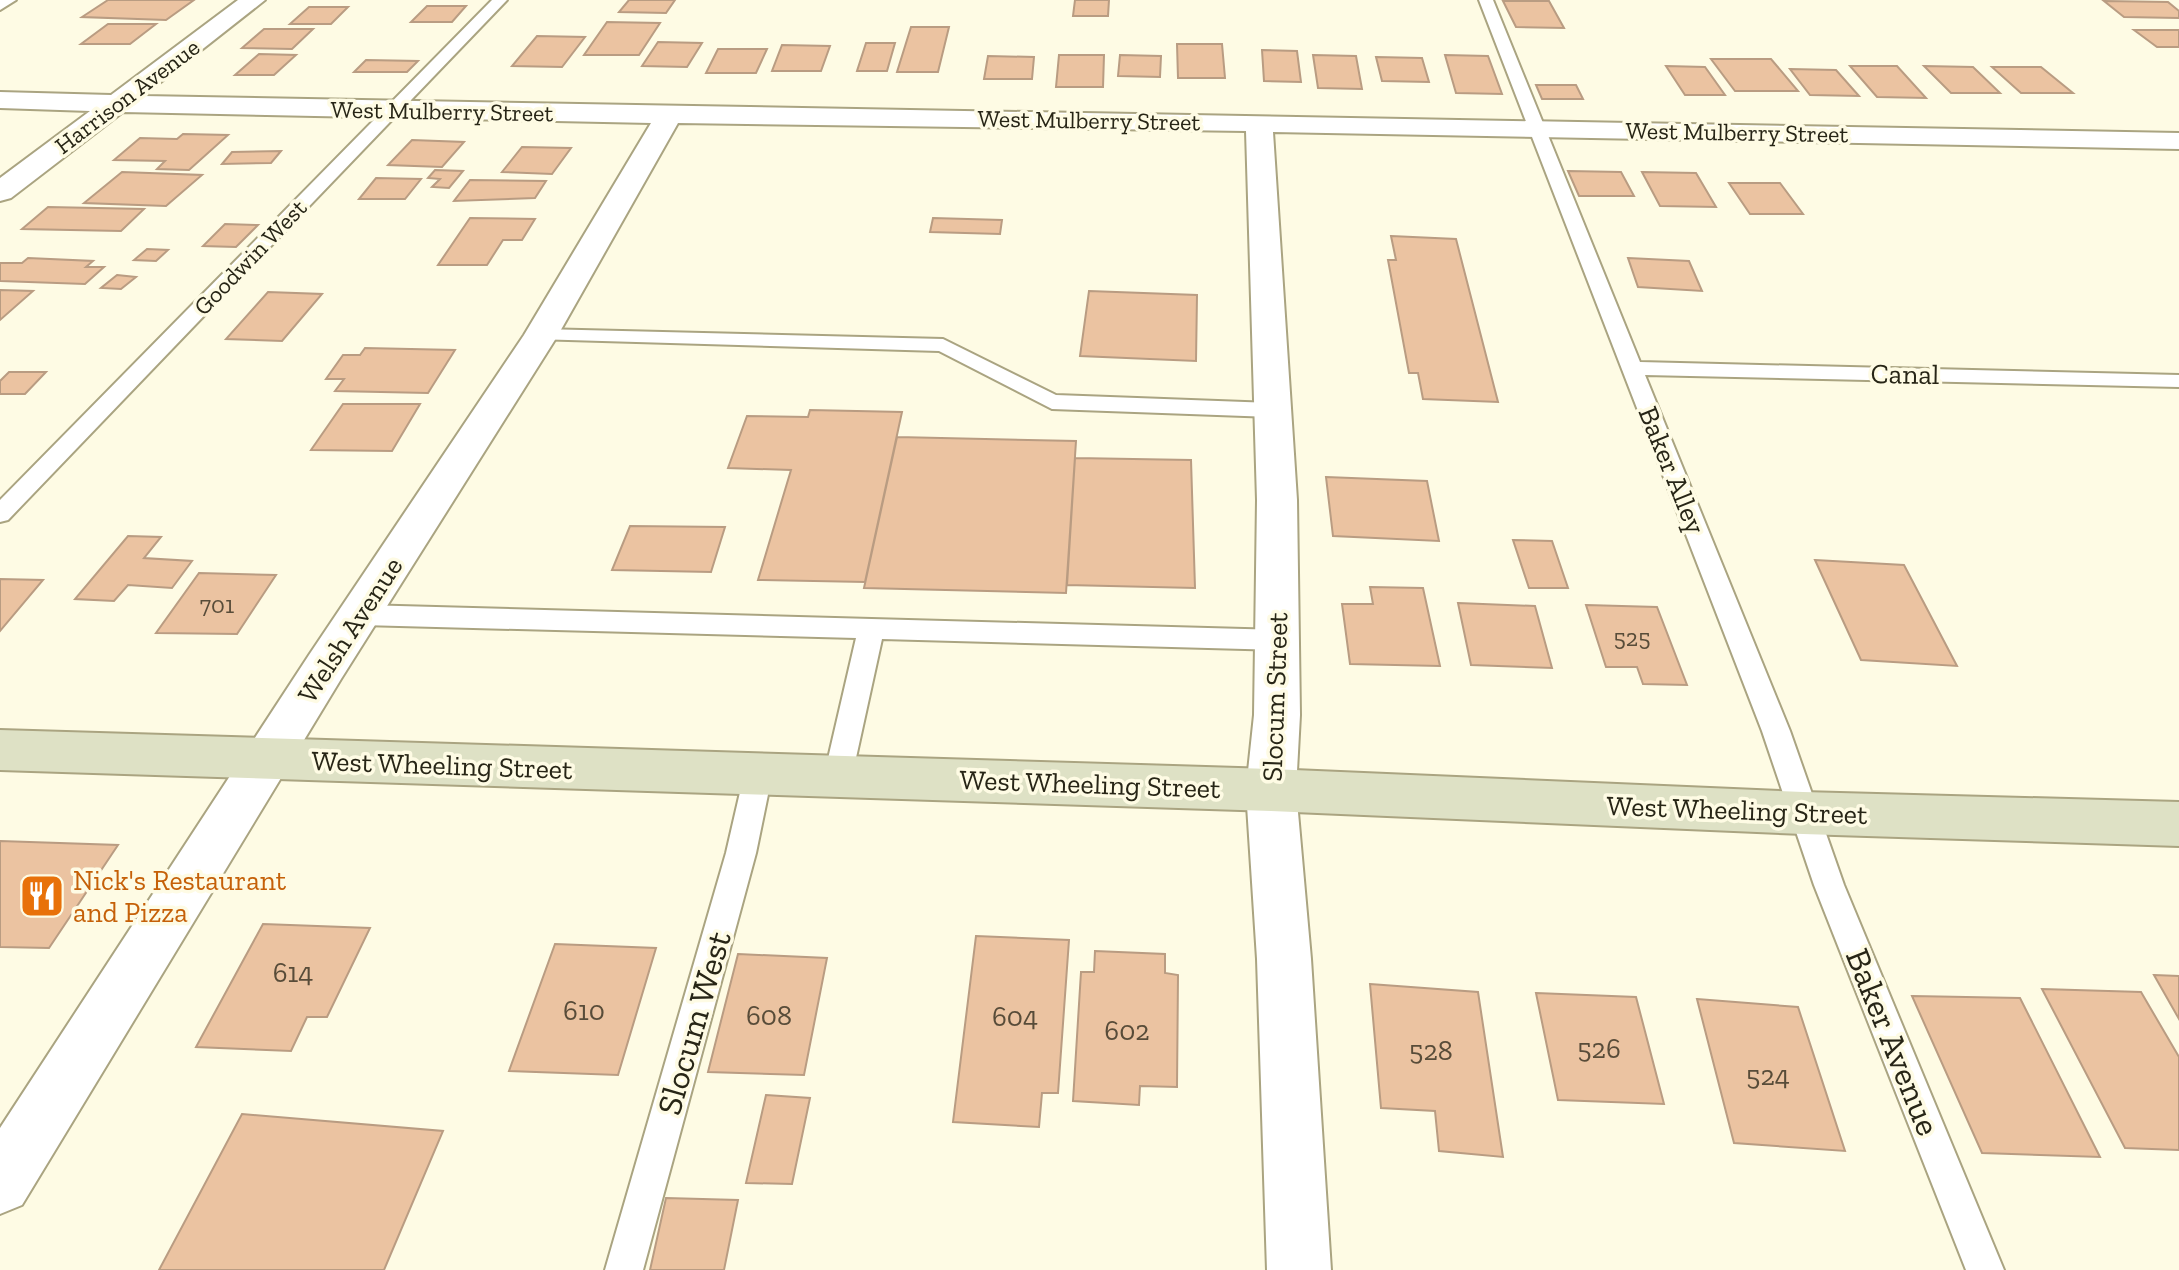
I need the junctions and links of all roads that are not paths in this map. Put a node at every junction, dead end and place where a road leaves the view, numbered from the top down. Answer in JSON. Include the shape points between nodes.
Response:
{"nodes":[{"id":1,"x":9,"y":0,"type":"edge"},
{"id":2,"x":253,"y":0,"type":"edge"},
{"id":3,"x":500,"y":0,"type":"edge"},
{"id":4,"x":1486,"y":0,"type":"edge"},
{"id":5,"x":0,"y":6,"type":"edge"},
{"id":6,"x":0,"y":100,"type":"edge"},
{"id":7,"x":114,"y":104,"type":"junction"},
{"id":8,"x":392,"y":111,"type":"junction"},
{"id":9,"x":669,"y":115,"type":"junction"},
{"id":10,"x":1259,"y":123,"type":"junction"},
{"id":11,"x":1536,"y":128,"type":"junction"},
{"id":12,"x":2179,"y":141,"type":"edge"},
{"id":13,"x":0,"y":192,"type":"edge"},
{"id":14,"x":541,"y":335,"type":"junction"},
{"id":15,"x":1631,"y":368,"type":"junction"},
{"id":16,"x":2179,"y":381,"type":"edge"},
{"id":17,"x":1273,"y":410,"type":"junction"},
{"id":18,"x":0,"y":514,"type":"edge"},
{"id":19,"x":362,"y":615,"type":"junction"},
{"id":20,"x":871,"y":628,"type":"junction"},
{"id":21,"x":1279,"y":640,"type":"junction"},
{"id":22,"x":0,"y":750,"type":"edge"},
{"id":23,"x":267,"y":759,"type":"junction"},
{"id":24,"x":758,"y":775,"type":"junction"},
{"id":25,"x":838,"y":776,"type":"junction"},
{"id":26,"x":1271,"y":790,"type":"junction"},
{"id":27,"x":1803,"y":813,"type":"junction"},
{"id":28,"x":2179,"y":824,"type":"edge"},
{"id":29,"x":0,"y":1183,"type":"edge"},
{"id":30,"x":624,"y":1270,"type":"edge"},
{"id":31,"x":1299,"y":1270,"type":"edge"},
{"id":32,"x":1985,"y":1270,"type":"edge"}],
"edges":[{"from":1,"to":5,"type":"lane"},
{"from":2,"to":7,"type":"street","name":"Harrison Avenue"},
{"from":3,"to":8,"type":"lane","name":"Goodwin West"},
{"from":4,"to":11,"type":"lane"},
{"from":6,"to":7,"type":"street","name":"West Mulberry Street"},
{"from":7,"to":8,"type":"street","name":"West Mulberry Street"},
{"from":7,"to":13,"type":"street","name":"Harrison Avenue"},
{"from":8,"to":9,"type":"street","name":"West Mulberry Street"},
{"from":8,"to":18,"type":"lane","name":"Goodwin West"},
{"from":9,"to":10,"type":"street","name":"West Mulberry Street"},
{"from":9,"to":14,"type":"street","name":"Welsh Avenue"},
{"from":10,"to":11,"type":"street","name":"West Mulberry Street"},
{"from":10,"to":17,"type":"street","name":"Slocum Street"},
{"from":11,"to":12,"type":"street","name":"West Mulberry Street"},
{"from":11,"to":15,"type":"lane","name":"Baker Alley"},
{"from":14,"to":17,"type":"lane","via":[[943,345],[1052,402]]},
{"from":14,"to":19,"type":"street","name":"Welsh Avenue"},
{"from":15,"to":16,"type":"lane","name":"Canal"},
{"from":15,"to":27,"type":"lane","name":"Baker Alley","via":[[1776,731]]},
{"from":17,"to":21,"type":"street","name":"Slocum Street"},
{"from":19,"to":20,"type":"lane"},
{"from":19,"to":23,"type":"street","name":"Welsh Avenue"},
{"from":20,"to":21,"type":"lane"},
{"from":20,"to":25,"type":"lane"},
{"from":21,"to":26,"type":"street","name":"Slocum Street"},
{"from":22,"to":23,"type":"street","name":"West Wheeling Street"},
{"from":23,"to":24,"type":"street","name":"West Wheeling Street"},
{"from":23,"to":29,"type":"street","name":"Welsh Avenue"},
{"from":24,"to":25,"type":"street","name":"West Wheeling Street"},
{"from":24,"to":30,"type":"lane","name":"Slocum West","via":[[737,868]]},
{"from":25,"to":26,"type":"street","name":"West Wheeling Street"},
{"from":26,"to":27,"type":"street","name":"West Wheeling Street"},
{"from":26,"to":31,"type":"street","name":"Slocum Street"},
{"from":27,"to":28,"type":"street","name":"West Wheeling Street"},
{"from":27,"to":32,"type":"lane","name":"Baker Avenue"}]}
